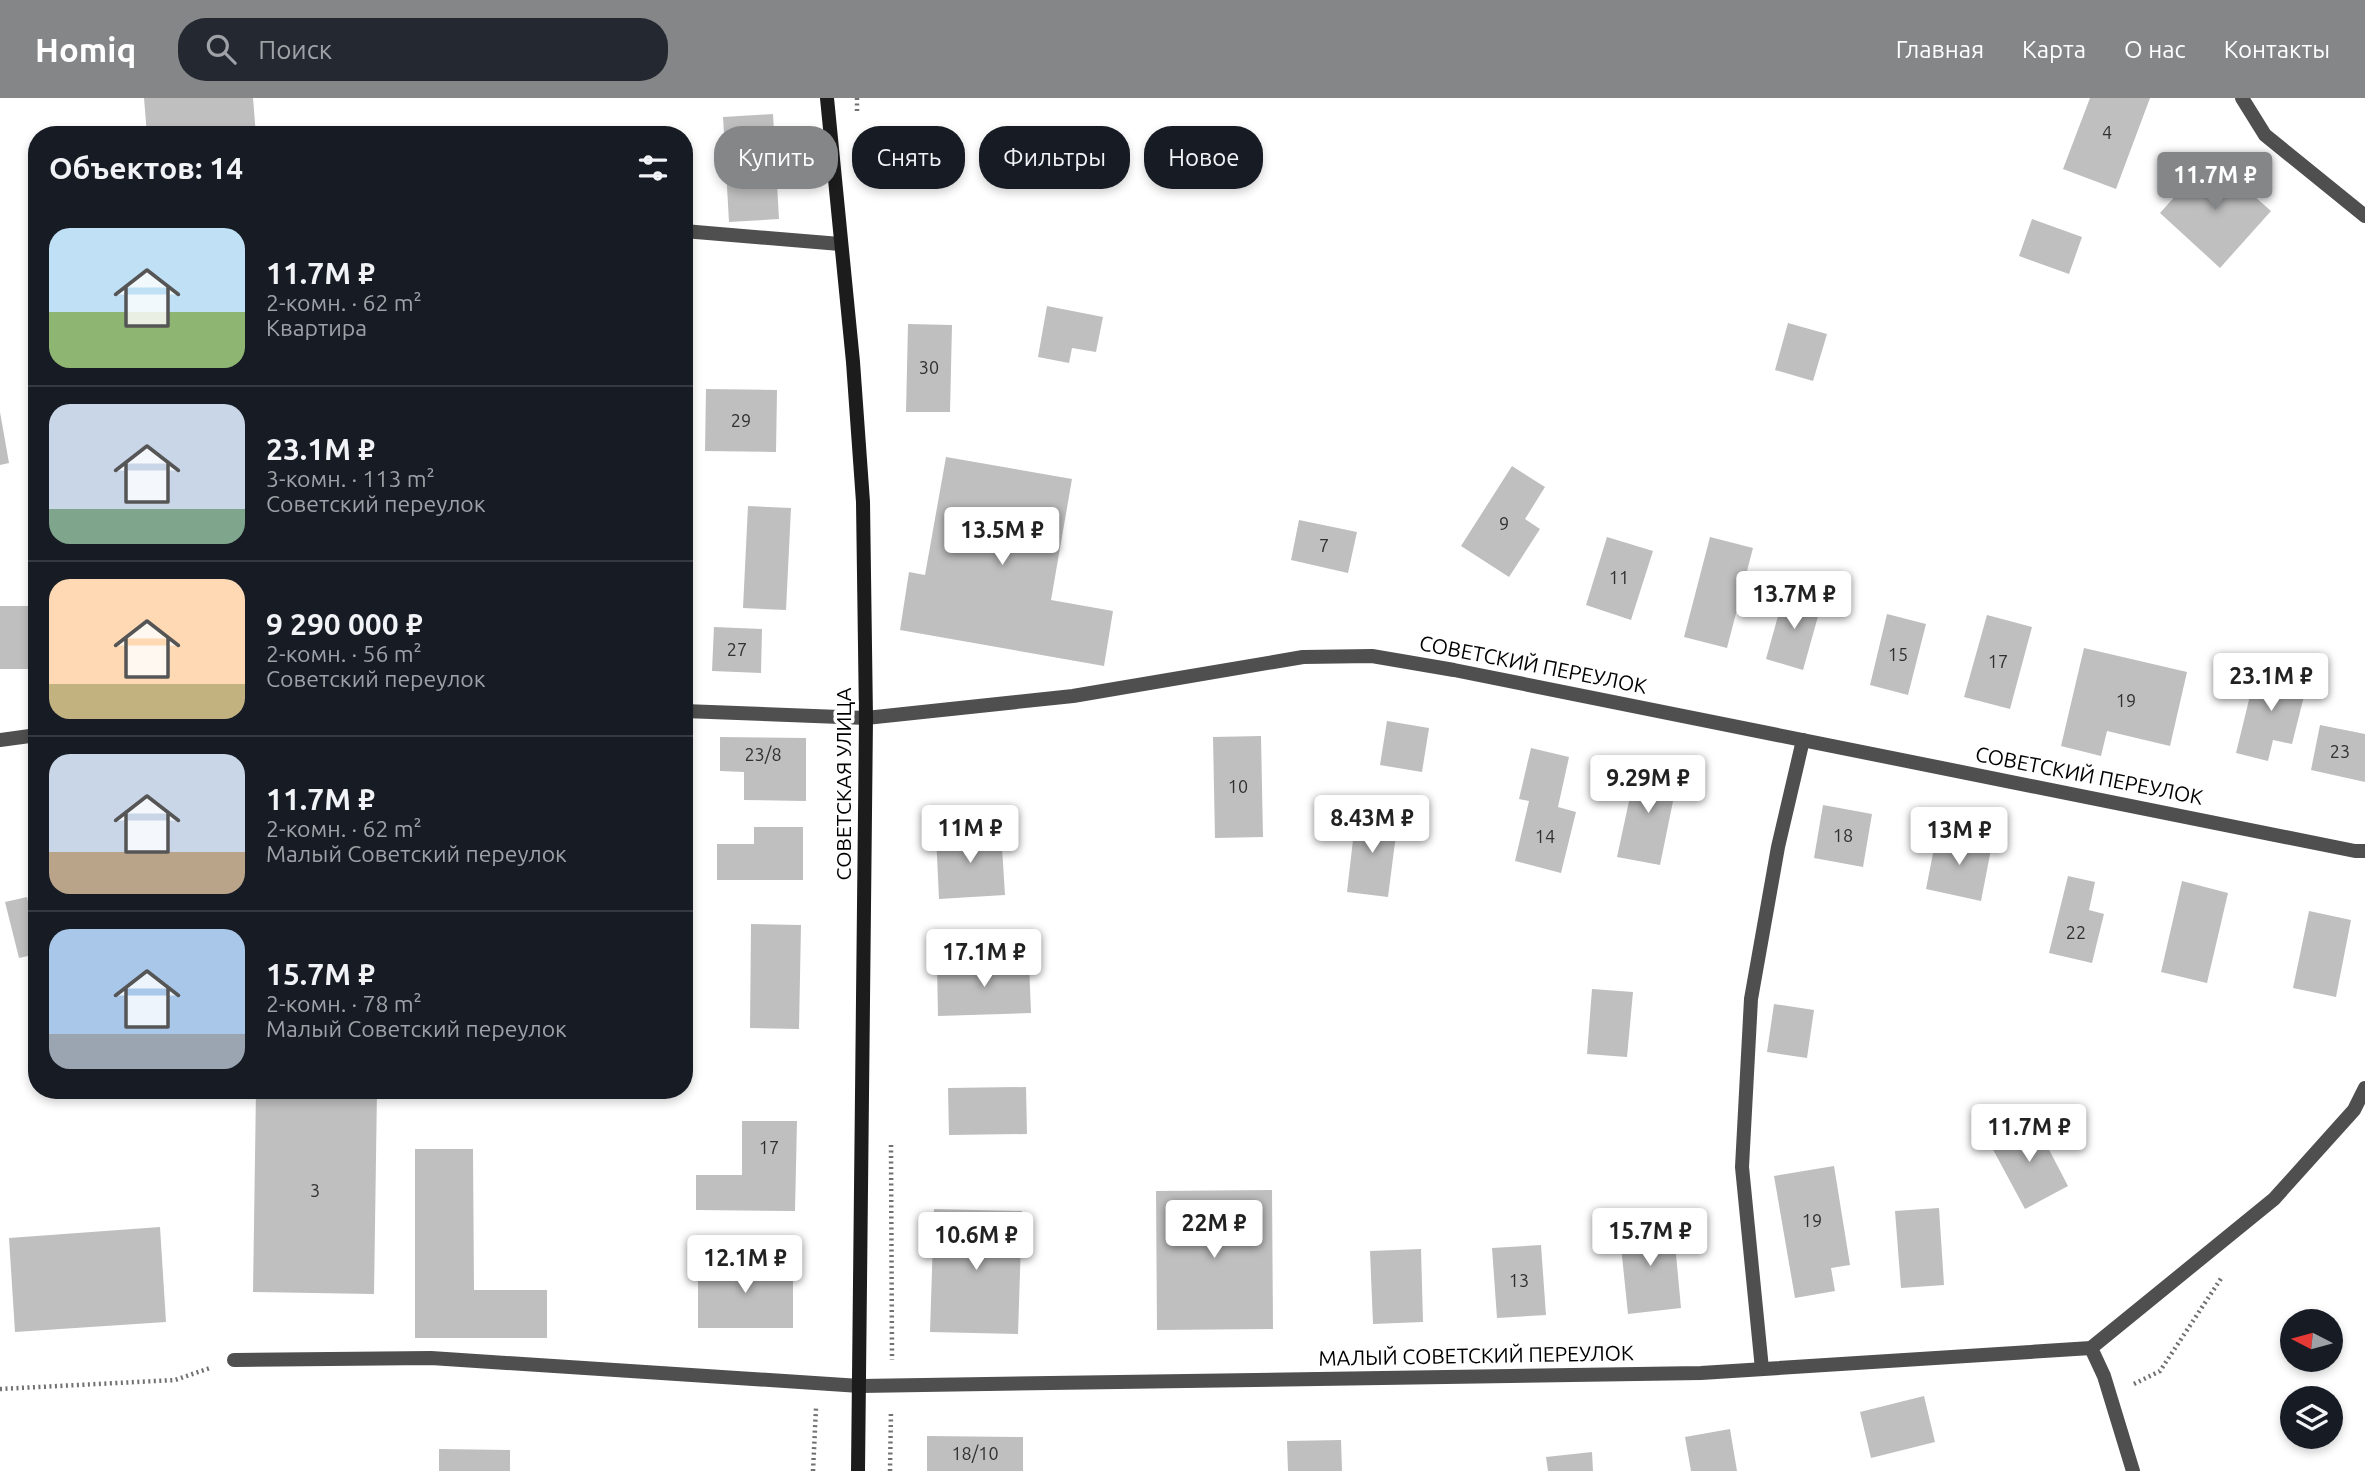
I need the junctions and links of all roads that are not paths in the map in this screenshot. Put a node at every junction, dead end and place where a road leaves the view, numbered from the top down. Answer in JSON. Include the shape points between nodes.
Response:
{"nodes":[{"id":1,"x":827,"y":98,"type":"edge"},
{"id":2,"x":2242,"y":98,"type":"edge"},
{"id":3,"x":2365,"y":216,"type":"edge"},
{"id":4,"x":693,"y":232,"type":"edge"},
{"id":5,"x":840,"y":244,"type":"junction"},
{"id":6,"x":693,"y":711,"type":"edge"},
{"id":7,"x":866,"y":718,"type":"junction"},
{"id":8,"x":28,"y":736,"type":"edge"},
{"id":9,"x":0,"y":740,"type":"edge"},
{"id":10,"x":1803,"y":740,"type":"junction"},
{"id":11,"x":2365,"y":851,"type":"edge"},
{"id":12,"x":2365,"y":1088,"type":"edge"},
{"id":13,"x":2091,"y":1348,"type":"junction"},
{"id":14,"x":234,"y":1360,"type":"road end"},
{"id":15,"x":1762,"y":1369,"type":"junction"},
{"id":16,"x":860,"y":1386,"type":"junction"},
{"id":17,"x":858,"y":1471,"type":"edge"},
{"id":18,"x":2133,"y":1471,"type":"edge"}],
"edges":[{"from":1,"to":5,"type":"main road","name":"СОВЕТСКАЯ УЛИЦА"},
{"from":2,"to":3,"type":"street","via":[[2265,135]]},
{"from":4,"to":5,"type":"street"},
{"from":5,"to":7,"type":"main road","name":"СОВЕТСКАЯ УЛИЦА","via":[[863,502]]},
{"from":6,"to":7,"type":"street","name":"СОВЕТСКИЙ ПЕРЕУЛОК"},
{"from":7,"to":10,"type":"street","name":"СОВЕТСКИЙ ПЕРЕУЛОК","via":[[1073,696],[1303,657],[1372,656]]},
{"from":7,"to":16,"type":"main road","name":"СОВЕТСКАЯ УЛИЦА"},
{"from":8,"to":9,"type":"street"},
{"from":10,"to":11,"type":"street","name":"СОВЕТСКИЙ ПЕРЕУЛОК"},
{"from":10,"to":15,"type":"street","via":[[1751,999],[1742,1167]]},
{"from":12,"to":13,"type":"street","via":[[2354,1110],[2274,1199]]},
{"from":13,"to":15,"type":"street","name":"МАЛЫЙ СОВЕТСКИЙ ПЕРЕУЛОК"},
{"from":13,"to":18,"type":"street"},
{"from":14,"to":16,"type":"street","name":"МАЛЫЙ СОВЕТСКИЙ ПЕРЕУЛОК","via":[[431,1358]]},
{"from":15,"to":16,"type":"street","name":"МАЛЫЙ СОВЕТСКИЙ ПЕРЕУЛОК"},
{"from":16,"to":17,"type":"main road","name":"СОВЕТСКАЯ УЛИЦА"}]}
